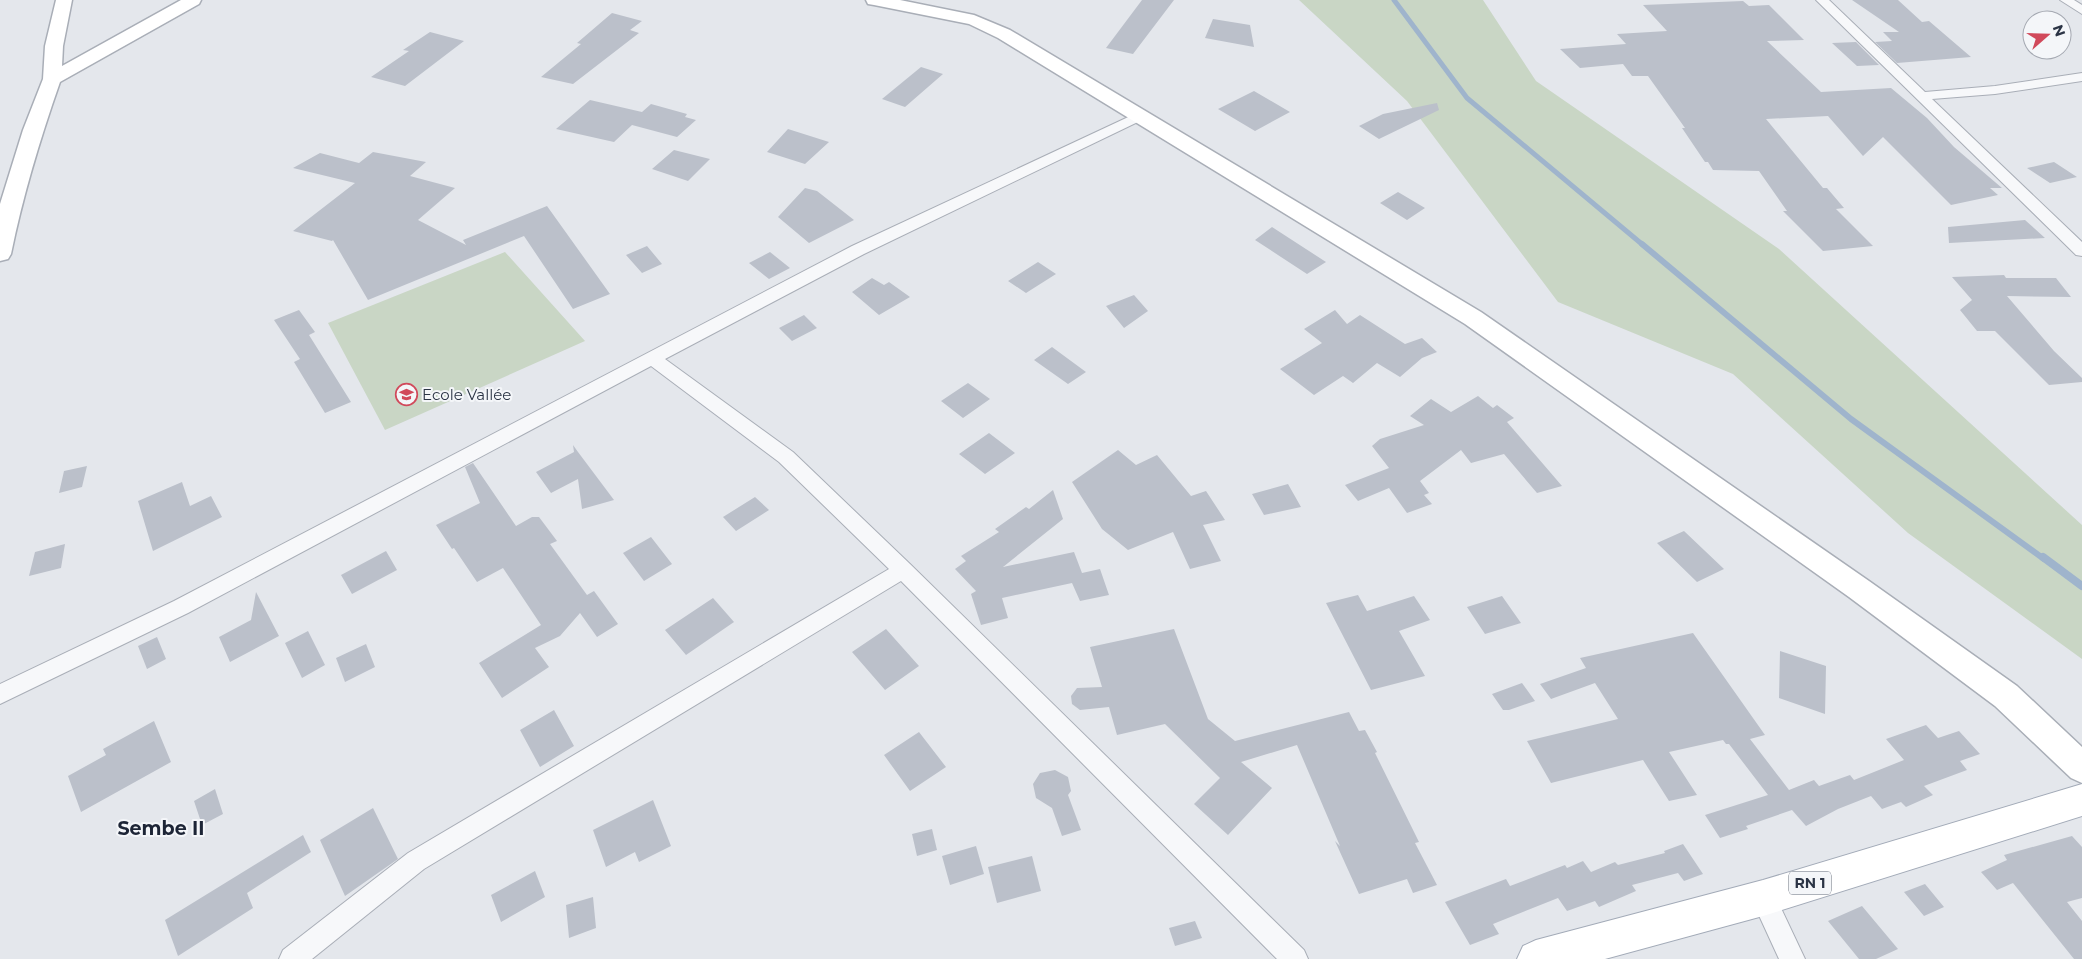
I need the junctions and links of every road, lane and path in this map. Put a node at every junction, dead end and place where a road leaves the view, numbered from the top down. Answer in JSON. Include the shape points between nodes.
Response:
{"nodes":[{"id":1,"x":64,"y":0,"type":"edge"},
{"id":2,"x":193,"y":0,"type":"edge"},
{"id":3,"x":874,"y":0,"type":"edge"},
{"id":4,"x":1822,"y":0,"type":"edge"},
{"id":5,"x":2066,"y":0,"type":"edge"},
{"id":6,"x":2082,"y":10,"type":"edge"},
{"id":7,"x":2082,"y":77,"type":"edge"},
{"id":8,"x":52,"y":79,"type":"junction"},
{"id":9,"x":1920,"y":96,"type":"junction"},
{"id":10,"x":1139,"y":116,"type":"junction"},
{"id":11,"x":2082,"y":251,"type":"edge"},
{"id":12,"x":0,"y":254,"type":"edge"},
{"id":13,"x":653,"y":359,"type":"junction"},
{"id":14,"x":903,"y":570,"type":"junction"},
{"id":15,"x":0,"y":694,"type":"edge"},
{"id":16,"x":2082,"y":768,"type":"edge"},
{"id":17,"x":2082,"y":800,"type":"edge"},
{"id":18,"x":1763,"y":898,"type":"junction"},
{"id":19,"x":292,"y":959,"type":"edge"},
{"id":20,"x":1295,"y":959,"type":"edge"},
{"id":21,"x":1536,"y":959,"type":"edge"},
{"id":22,"x":1792,"y":959,"type":"edge"}],
"edges":[{"from":1,"to":8,"type":"street","via":[[54,46]]},
{"from":2,"to":8,"type":"street"},
{"from":3,"to":10,"type":"street","via":[[974,20],[1048,59]]},
{"from":4,"to":9,"type":"street"},
{"from":5,"to":6,"type":"street"},
{"from":7,"to":9,"type":"street","via":[[1995,90]]},
{"from":8,"to":12,"type":"street","via":[[10,206]]},
{"from":9,"to":11,"type":"street"},
{"from":10,"to":13,"type":"street","via":[[858,250]]},
{"from":10,"to":16,"type":"street","via":[[1473,318],[1859,589],[1998,691]]},
{"from":13,"to":14,"type":"street","via":[[786,457]]},
{"from":13,"to":15,"type":"street","via":[[181,607]]},
{"from":14,"to":19,"type":"street","via":[[416,861]]},
{"from":14,"to":20,"type":"street"},
{"from":17,"to":18,"type":"main road","number":"RN 1"},
{"from":18,"to":21,"type":"main road","number":"RN 1"},
{"from":18,"to":22,"type":"street"}]}
